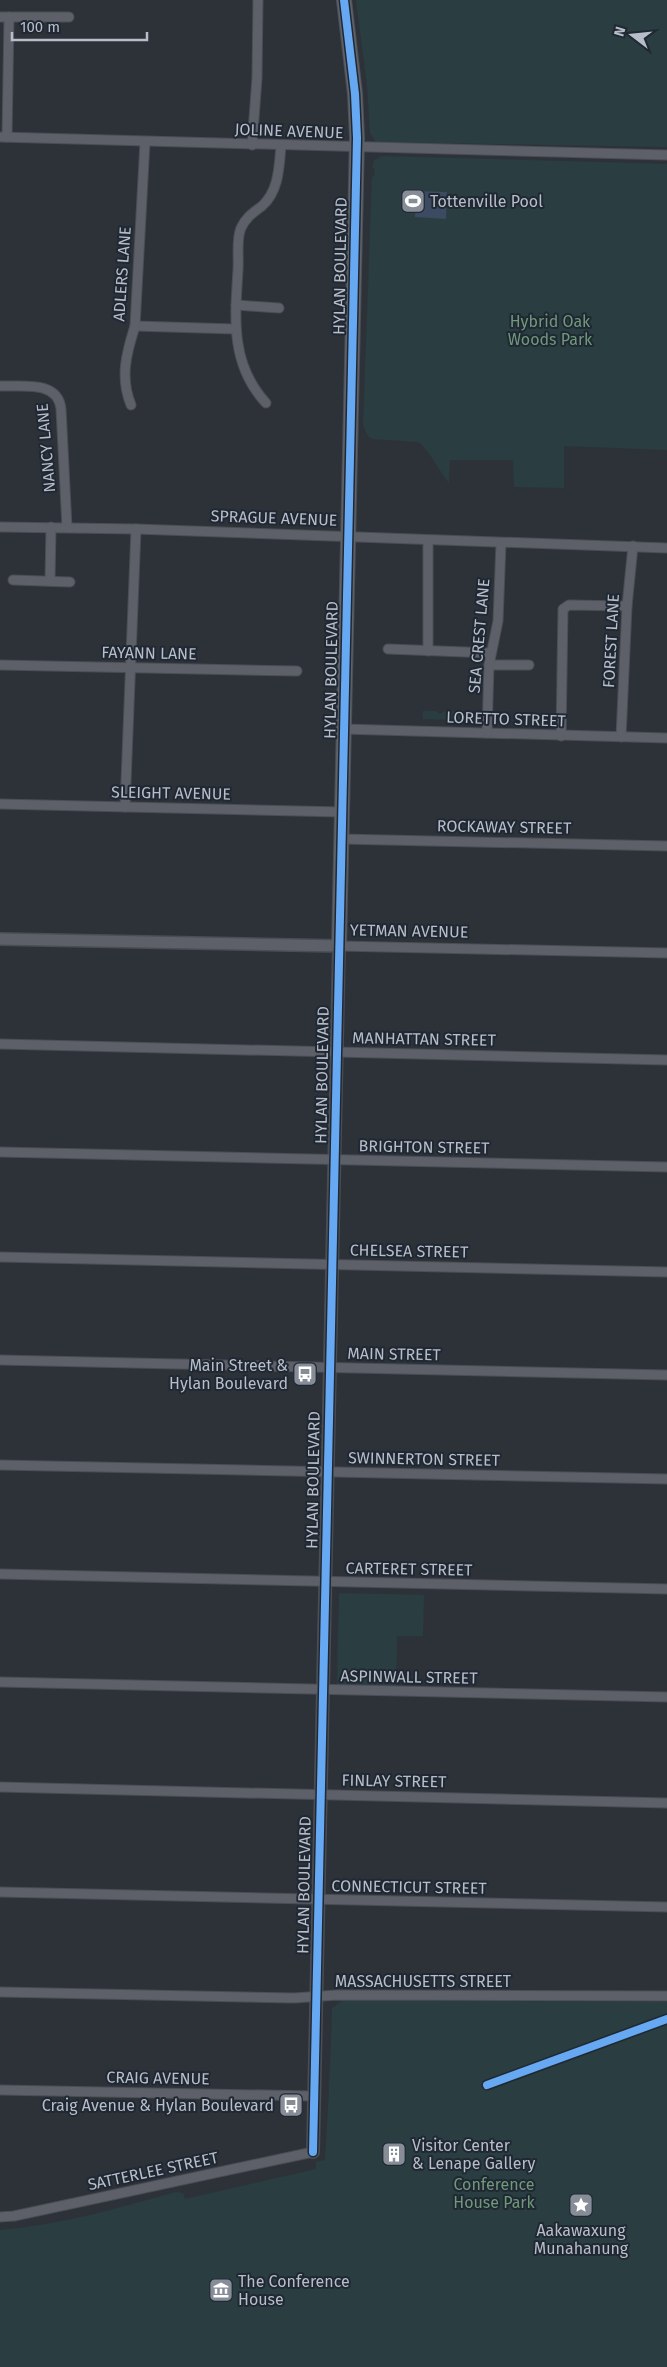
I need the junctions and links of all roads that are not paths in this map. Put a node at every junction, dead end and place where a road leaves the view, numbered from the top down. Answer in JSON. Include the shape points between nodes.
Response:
{"nodes":[{"id":1,"x":258,"y":0,"type":"edge"},
{"id":2,"x":344,"y":0,"type":"edge"},
{"id":3,"x":5,"y":17,"type":"edge"},
{"id":4,"x":70,"y":17,"type":"dead end"},
{"id":5,"x":4,"y":137,"type":"edge"},
{"id":6,"x":145,"y":142,"type":"junction"},
{"id":7,"x":252,"y":145,"type":"junction"},
{"id":8,"x":281,"y":146,"type":"junction"},
{"id":9,"x":356,"y":148,"type":"junction"},
{"id":10,"x":667,"y":155,"type":"edge"},
{"id":11,"x":236,"y":305,"type":"junction"},
{"id":12,"x":279,"y":308,"type":"dead end"},
{"id":13,"x":135,"y":326,"type":"junction"},
{"id":14,"x":235,"y":329,"type":"junction"},
{"id":15,"x":0,"y":386,"type":"edge"},
{"id":16,"x":266,"y":403,"type":"dead end"},
{"id":17,"x":131,"y":405,"type":"dead end"},
{"id":18,"x":0,"y":527,"type":"edge"},
{"id":19,"x":51,"y":527,"type":"junction"},
{"id":20,"x":66,"y":527,"type":"junction"},
{"id":21,"x":136,"y":529,"type":"junction"},
{"id":22,"x":348,"y":536,"type":"junction"},
{"id":23,"x":428,"y":540,"type":"junction"},
{"id":24,"x":501,"y":543,"type":"junction"},
{"id":25,"x":633,"y":546,"type":"junction"},
{"id":26,"x":667,"y":548,"type":"edge"},
{"id":27,"x":13,"y":580,"type":"dead end"},
{"id":28,"x":50,"y":581,"type":"junction"},
{"id":29,"x":70,"y":582,"type":"dead end"},
{"id":30,"x":626,"y":606,"type":"junction"},
{"id":31,"x":388,"y":649,"type":"dead end"},
{"id":32,"x":428,"y":651,"type":"junction"},
{"id":33,"x":491,"y":652,"type":"junction"},
{"id":34,"x":0,"y":665,"type":"edge"},
{"id":35,"x":489,"y":665,"type":"junction"},
{"id":36,"x":529,"y":665,"type":"dead end"},
{"id":37,"x":130,"y":668,"type":"junction"},
{"id":38,"x":298,"y":671,"type":"dead end"},
{"id":39,"x":343,"y":729,"type":"junction"},
{"id":40,"x":487,"y":733,"type":"junction"},
{"id":41,"x":561,"y":736,"type":"junction"},
{"id":42,"x":621,"y":737,"type":"junction"},
{"id":43,"x":667,"y":738,"type":"edge"},
{"id":44,"x":0,"y":804,"type":"edge"},
{"id":45,"x":125,"y":807,"type":"junction"},
{"id":46,"x":342,"y":812,"type":"junction"},
{"id":47,"x":341,"y":839,"type":"junction"},
{"id":48,"x":667,"y":846,"type":"edge"},
{"id":49,"x":0,"y":939,"type":"edge"},
{"id":50,"x":339,"y":946,"type":"junction"},
{"id":51,"x":667,"y":953,"type":"edge"},
{"id":52,"x":0,"y":1044,"type":"edge"},
{"id":53,"x":336,"y":1052,"type":"junction"},
{"id":54,"x":667,"y":1060,"type":"edge"},
{"id":55,"x":0,"y":1152,"type":"edge"},
{"id":56,"x":334,"y":1160,"type":"junction"},
{"id":57,"x":667,"y":1167,"type":"edge"},
{"id":58,"x":0,"y":1257,"type":"edge"},
{"id":59,"x":332,"y":1264,"type":"junction"},
{"id":60,"x":667,"y":1272,"type":"edge"},
{"id":61,"x":0,"y":1360,"type":"edge"},
{"id":62,"x":329,"y":1367,"type":"junction"},
{"id":63,"x":667,"y":1375,"type":"edge"},
{"id":64,"x":0,"y":1465,"type":"edge"},
{"id":65,"x":327,"y":1472,"type":"junction"},
{"id":66,"x":667,"y":1478,"type":"edge"},
{"id":67,"x":0,"y":1574,"type":"edge"},
{"id":68,"x":325,"y":1582,"type":"junction"},
{"id":69,"x":667,"y":1589,"type":"edge"},
{"id":70,"x":0,"y":1682,"type":"edge"},
{"id":71,"x":322,"y":1690,"type":"junction"},
{"id":72,"x":667,"y":1697,"type":"edge"},
{"id":73,"x":0,"y":1787,"type":"edge"},
{"id":74,"x":320,"y":1795,"type":"junction"},
{"id":75,"x":667,"y":1802,"type":"edge"},
{"id":76,"x":0,"y":1892,"type":"edge"},
{"id":77,"x":318,"y":1900,"type":"junction"},
{"id":78,"x":667,"y":1907,"type":"edge"},
{"id":79,"x":0,"y":1992,"type":"edge"},
{"id":80,"x":316,"y":1996,"type":"junction"},
{"id":81,"x":667,"y":1996,"type":"edge"},
{"id":82,"x":0,"y":2090,"type":"edge"},
{"id":83,"x":314,"y":2096,"type":"junction"},
{"id":84,"x":313,"y":2152,"type":"joint"},
{"id":85,"x":0,"y":2217,"type":"edge"}],
"edges":[{"from":1,"to":7,"type":"street"},
{"from":2,"to":9,"type":"main road","name":"HYLAN BOULEVARD","via":[[355,94]]},
{"from":3,"to":4,"type":"street"},
{"from":3,"to":5,"type":"street"},
{"from":5,"to":6,"type":"street","name":"JOLINE AVENUE"},
{"from":6,"to":7,"type":"street","name":"JOLINE AVENUE"},
{"from":6,"to":13,"type":"street","name":"ADLERS LANE"},
{"from":7,"to":8,"type":"street","name":"JOLINE AVENUE"},
{"from":8,"to":9,"type":"street","name":"JOLINE AVENUE"},
{"from":8,"to":11,"type":"street","via":[[279,172],[272,193],[246,219],[240,232]]},
{"from":9,"to":10,"type":"street","name":"JOLINE AVENUE"},
{"from":9,"to":22,"type":"main road","name":"HYLAN BOULEVARD"},
{"from":11,"to":12,"type":"street"},
{"from":11,"to":14,"type":"street"},
{"from":13,"to":14,"type":"street"},
{"from":13,"to":17,"type":"street","name":"ADLERS LANE","via":[[124,372],[125,389]]},
{"from":14,"to":16,"type":"street","via":[[244,371]]},
{"from":15,"to":20,"type":"street","name":"NANCY LANE","via":[[46,388],[59,398]]},
{"from":18,"to":19,"type":"street","name":"SPRAGUE AVENUE"},
{"from":19,"to":20,"type":"street","name":"SPRAGUE AVENUE"},
{"from":19,"to":28,"type":"street"},
{"from":20,"to":21,"type":"street","name":"SPRAGUE AVENUE"},
{"from":21,"to":22,"type":"street","name":"SPRAGUE AVENUE"},
{"from":21,"to":37,"type":"street"},
{"from":22,"to":23,"type":"street","name":"SPRAGUE AVENUE"},
{"from":22,"to":39,"type":"main road","name":"HYLAN BOULEVARD"},
{"from":23,"to":24,"type":"street","name":"SPRAGUE AVENUE"},
{"from":23,"to":32,"type":"street"},
{"from":24,"to":25,"type":"street","name":"SPRAGUE AVENUE"},
{"from":24,"to":33,"type":"street","name":"SEA CREST LANE","via":[[498,621]]},
{"from":25,"to":26,"type":"street","name":"SPRAGUE AVENUE"},
{"from":25,"to":30,"type":"street","name":"FOREST LANE"},
{"from":27,"to":28,"type":"street"},
{"from":28,"to":29,"type":"street"},
{"from":30,"to":41,"type":"street","via":[[564,607]]},
{"from":30,"to":42,"type":"street","name":"FOREST LANE"},
{"from":31,"to":32,"type":"street"},
{"from":32,"to":33,"type":"street"},
{"from":33,"to":35,"type":"street","name":"SEA CREST LANE"},
{"from":34,"to":37,"type":"street","name":"FAYANN LANE"},
{"from":35,"to":36,"type":"street"},
{"from":35,"to":40,"type":"street","name":"SEA CREST LANE"},
{"from":37,"to":38,"type":"street","name":"FAYANN LANE"},
{"from":37,"to":45,"type":"street"},
{"from":39,"to":40,"type":"street","name":"LORETTO STREET"},
{"from":39,"to":46,"type":"main road","name":"HYLAN BOULEVARD"},
{"from":40,"to":41,"type":"street","name":"LORETTO STREET"},
{"from":41,"to":42,"type":"street","name":"LORETTO STREET"},
{"from":42,"to":43,"type":"street","name":"LORETTO STREET"},
{"from":44,"to":45,"type":"street","name":"SLEIGHT AVENUE"},
{"from":45,"to":46,"type":"street","name":"SLEIGHT AVENUE"},
{"from":46,"to":47,"type":"main road","name":"HYLAN BOULEVARD"},
{"from":47,"to":48,"type":"street","name":"ROCKAWAY STREET"},
{"from":47,"to":50,"type":"main road","name":"HYLAN BOULEVARD"},
{"from":49,"to":50,"type":"street","name":"YETMAN AVENUE"},
{"from":50,"to":51,"type":"street","name":"YETMAN AVENUE"},
{"from":50,"to":53,"type":"street","name":"HYLAN BOULEVARD"},
{"from":52,"to":53,"type":"street","name":"MANHATTAN STREET"},
{"from":53,"to":54,"type":"street","name":"MANHATTAN STREET"},
{"from":53,"to":56,"type":"street","name":"HYLAN BOULEVARD"},
{"from":55,"to":56,"type":"street","name":"BRIGHTON STREET"},
{"from":56,"to":57,"type":"street","name":"BRIGHTON STREET"},
{"from":56,"to":59,"type":"street","name":"HYLAN BOULEVARD"},
{"from":58,"to":59,"type":"street","name":"CHELSEA STREET"},
{"from":59,"to":60,"type":"street","name":"CHELSEA STREET"},
{"from":59,"to":62,"type":"street","name":"HYLAN BOULEVARD"},
{"from":61,"to":62,"type":"street","name":"MAIN STREET"},
{"from":62,"to":63,"type":"street","name":"MAIN STREET"},
{"from":62,"to":65,"type":"street","name":"HYLAN BOULEVARD"},
{"from":64,"to":65,"type":"street","name":"SWINNERTON STREET"},
{"from":65,"to":66,"type":"street","name":"SWINNERTON STREET"},
{"from":65,"to":68,"type":"street","name":"HYLAN BOULEVARD"},
{"from":67,"to":68,"type":"street","name":"CARTERET STREET"},
{"from":68,"to":69,"type":"street","name":"CARTERET STREET"},
{"from":68,"to":71,"type":"street","name":"HYLAN BOULEVARD"},
{"from":70,"to":71,"type":"street","name":"ASPINWALL STREET"},
{"from":71,"to":72,"type":"street","name":"ASPINWALL STREET"},
{"from":71,"to":74,"type":"street","name":"HYLAN BOULEVARD"},
{"from":73,"to":74,"type":"street","name":"FINLAY STREET"},
{"from":74,"to":75,"type":"street","name":"FINLAY STREET"},
{"from":74,"to":77,"type":"street","name":"HYLAN BOULEVARD"},
{"from":76,"to":77,"type":"street","name":"CONNECTICUT STREET"},
{"from":77,"to":78,"type":"street","name":"CONNECTICUT STREET"},
{"from":77,"to":80,"type":"street","name":"HYLAN BOULEVARD"},
{"from":79,"to":80,"type":"street","name":"MASSACHUSETTS STREET"},
{"from":80,"to":81,"type":"street","name":"MASSACHUSETTS STREET"},
{"from":80,"to":83,"type":"street","name":"HYLAN BOULEVARD"},
{"from":82,"to":83,"type":"street","name":"CRAIG AVENUE"},
{"from":83,"to":84,"type":"street","name":"HYLAN BOULEVARD"},
{"from":84,"to":85,"type":"street","name":"SATTERLEE STREET"}]}
